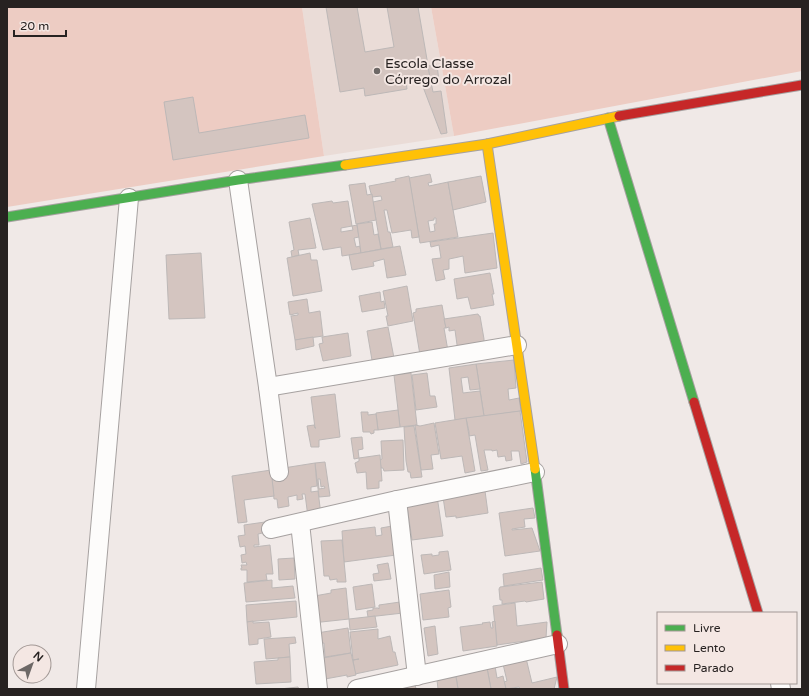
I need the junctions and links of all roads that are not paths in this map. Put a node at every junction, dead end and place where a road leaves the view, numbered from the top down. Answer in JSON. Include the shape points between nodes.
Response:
{"nodes":[{"id":1,"x":802,"y":85,"type":"edge"},
{"id":2,"x":608,"y":118,"type":"junction"},
{"id":3,"x":487,"y":144,"type":"junction"},
{"id":4,"x":238,"y":180,"type":"junction"},
{"id":5,"x":129,"y":198,"type":"junction"},
{"id":6,"x":7,"y":217,"type":"edge"},
{"id":7,"x":517,"y":345,"type":"junction"},
{"id":8,"x":268,"y":387,"type":"junction"},
{"id":9,"x":279,"y":472,"type":"dead end"},
{"id":10,"x":536,"y":472,"type":"junction"},
{"id":11,"x":398,"y":500,"type":"junction"},
{"id":12,"x":300,"y":523,"type":"junction"},
{"id":13,"x":271,"y":529,"type":"dead end"},
{"id":14,"x":758,"y":612,"type":"edge"},
{"id":15,"x":558,"y":644,"type":"junction"},
{"id":16,"x":417,"y":676,"type":"junction"},
{"id":17,"x":86,"y":689,"type":"edge"},
{"id":18,"x":318,"y":689,"type":"edge"},
{"id":19,"x":357,"y":689,"type":"edge"},
{"id":20,"x":564,"y":689,"type":"edge"}],
"edges":[{"from":1,"to":2,"type":"street"},
{"from":2,"to":3,"type":"street"},
{"from":2,"to":14,"type":"street"},
{"from":3,"to":4,"type":"street"},
{"from":3,"to":7,"type":"street"},
{"from":4,"to":5,"type":"street"},
{"from":4,"to":8,"type":"street"},
{"from":5,"to":6,"type":"street"},
{"from":5,"to":17,"type":"street"},
{"from":7,"to":8,"type":"street"},
{"from":7,"to":10,"type":"street"},
{"from":8,"to":9,"type":"street"},
{"from":10,"to":11,"type":"street"},
{"from":10,"to":15,"type":"street"},
{"from":11,"to":12,"type":"street"},
{"from":11,"to":16,"type":"street"},
{"from":12,"to":13,"type":"street"},
{"from":12,"to":18,"type":"street"},
{"from":15,"to":16,"type":"street"},
{"from":15,"to":20,"type":"street"},
{"from":16,"to":19,"type":"street"}]}
